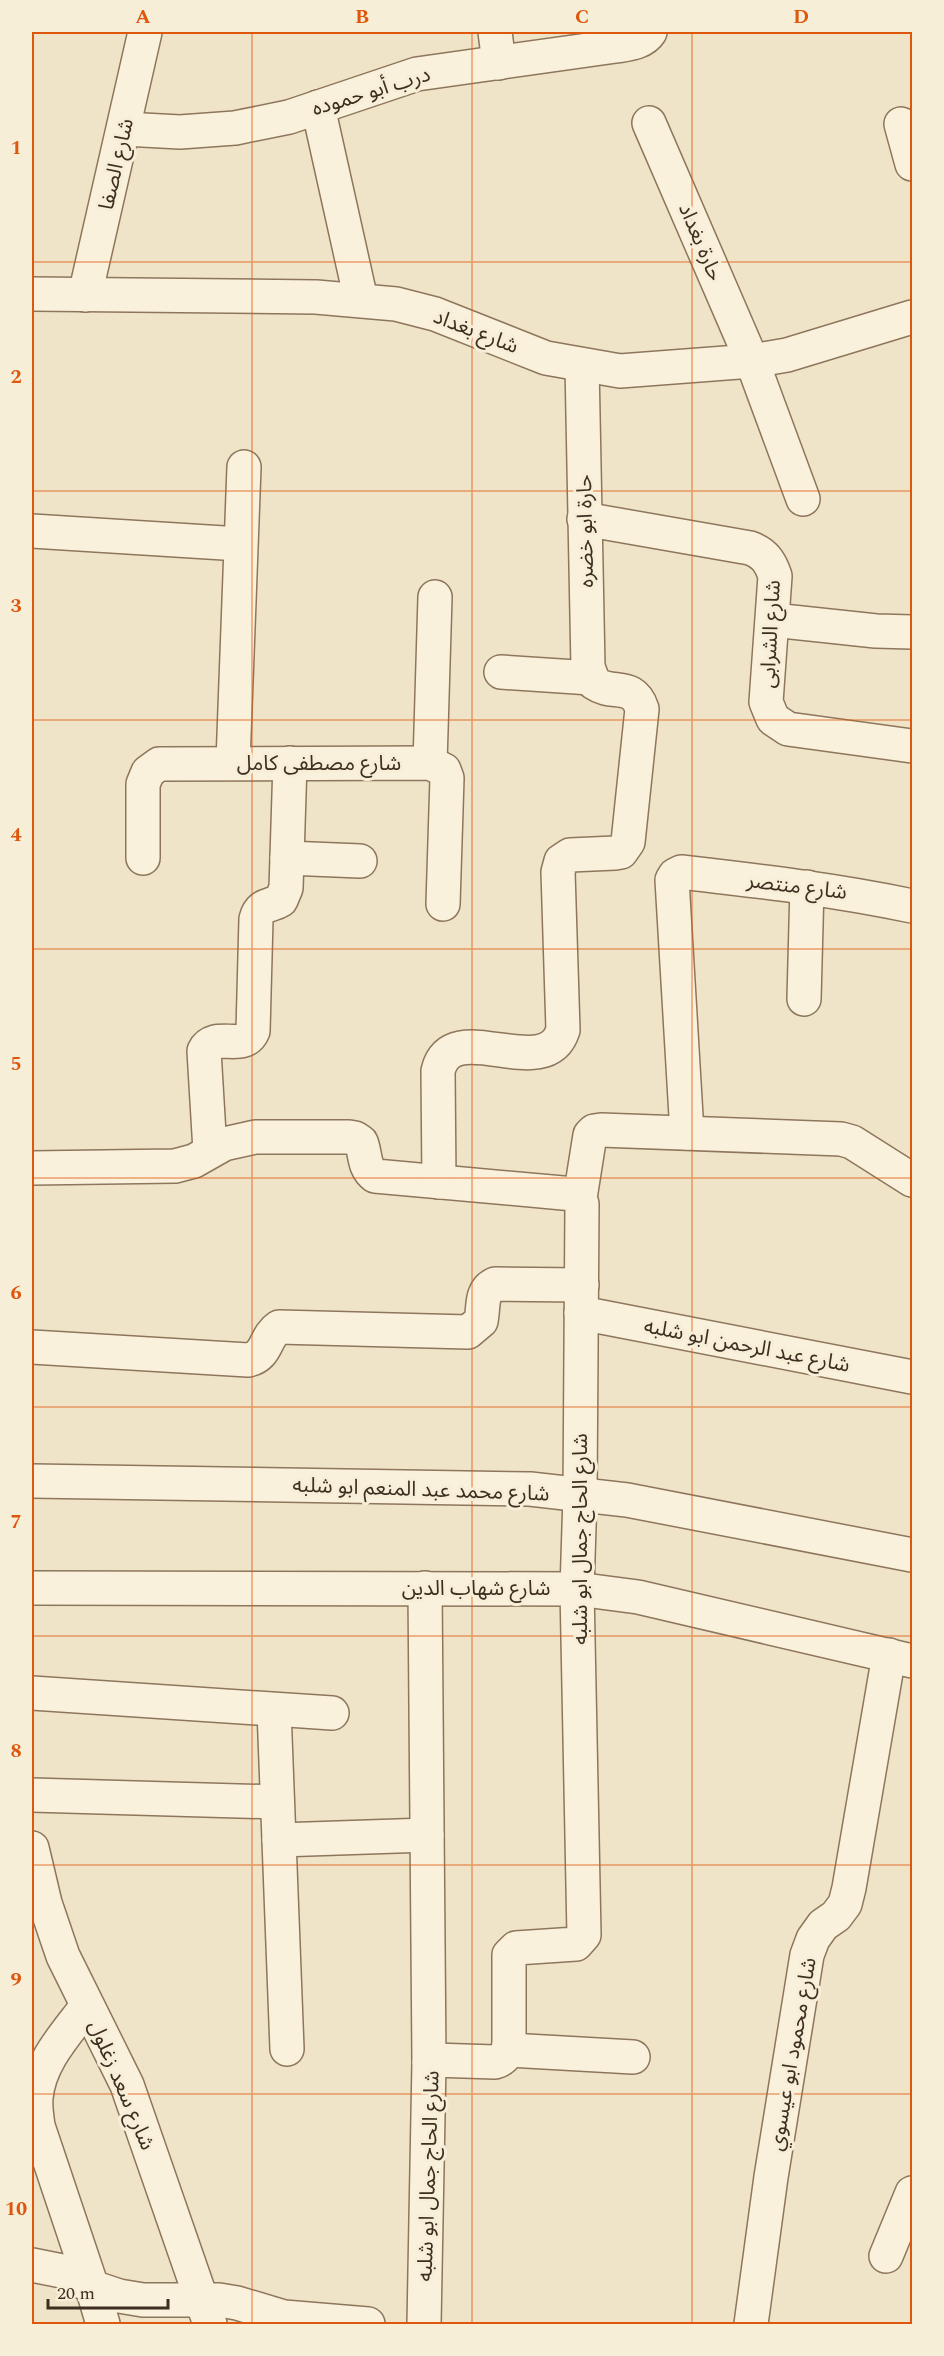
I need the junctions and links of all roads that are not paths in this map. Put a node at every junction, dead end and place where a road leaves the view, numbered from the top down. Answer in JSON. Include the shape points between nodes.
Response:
{"nodes":[{"id":1,"x":146,"y":32,"type":"edge"},
{"id":2,"x":650,"y":32,"type":"edge"},
{"id":3,"x":554,"y":43,"type":"edge"},
{"id":4,"x":497,"y":47,"type":"edge"},
{"id":5,"x":318,"y":107,"type":"junction"},
{"id":6,"x":649,"y":123,"type":"dead end"},
{"id":7,"x":901,"y":124,"type":"dead end"},
{"id":8,"x":124,"y":129,"type":"junction"},
{"id":9,"x":912,"y":164,"type":"edge"},
{"id":10,"x":32,"y":294,"type":"edge"},
{"id":11,"x":85,"y":295,"type":"junction"},
{"id":12,"x":361,"y":300,"type":"junction"},
{"id":13,"x":912,"y":317,"type":"edge"},
{"id":14,"x":752,"y":361,"type":"junction"},
{"id":15,"x":582,"y":365,"type":"junction"},
{"id":16,"x":244,"y":467,"type":"dead end"},
{"id":17,"x":803,"y":499,"type":"dead end"},
{"id":18,"x":584,"y":519,"type":"junction"},
{"id":19,"x":32,"y":531,"type":"edge"},
{"id":20,"x":240,"y":544,"type":"junction"},
{"id":21,"x":435,"y":597,"type":"dead end"},
{"id":22,"x":773,"y":620,"type":"junction"},
{"id":23,"x":912,"y":633,"type":"edge"},
{"id":24,"x":501,"y":672,"type":"dead end"},
{"id":25,"x":598,"y":683,"type":"junction"},
{"id":26,"x":912,"y":746,"type":"edge"},
{"id":27,"x":233,"y":762,"type":"junction"},
{"id":28,"x":290,"y":763,"type":"junction"},
{"id":29,"x":430,"y":763,"type":"junction"},
{"id":30,"x":143,"y":858,"type":"dead end"},
{"id":31,"x":287,"y":858,"type":"junction"},
{"id":32,"x":360,"y":861,"type":"dead end"},
{"id":33,"x":807,"y":887,"type":"junction"},
{"id":34,"x":443,"y":904,"type":"dead end"},
{"id":35,"x":912,"y":906,"type":"edge"},
{"id":36,"x":804,"y":999,"type":"dead end"},
{"id":37,"x":687,"y":1133,"type":"junction"},
{"id":38,"x":210,"y":1151,"type":"junction"},
{"id":39,"x":32,"y":1168,"type":"edge"},
{"id":40,"x":912,"y":1180,"type":"edge"},
{"id":41,"x":439,"y":1182,"type":"junction"},
{"id":42,"x":580,"y":1198,"type":"junction"},
{"id":43,"x":581,"y":1299,"type":"junction"},
{"id":44,"x":32,"y":1347,"type":"edge"},
{"id":45,"x":912,"y":1377,"type":"edge"},
{"id":46,"x":32,"y":1481,"type":"edge"},
{"id":47,"x":580,"y":1496,"type":"junction"},
{"id":48,"x":912,"y":1555,"type":"edge"},
{"id":49,"x":32,"y":1588,"type":"edge"},
{"id":50,"x":425,"y":1588,"type":"junction"},
{"id":51,"x":577,"y":1589,"type":"junction"},
{"id":52,"x":901,"y":1658,"type":"edge"},
{"id":53,"x":32,"y":1693,"type":"edge"},
{"id":54,"x":274,"y":1710,"type":"junction"},
{"id":55,"x":332,"y":1713,"type":"dead end"},
{"id":56,"x":32,"y":1795,"type":"edge"},
{"id":57,"x":278,"y":1802,"type":"junction"},
{"id":58,"x":427,"y":1835,"type":"junction"},
{"id":59,"x":279,"y":1840,"type":"junction"},
{"id":60,"x":32,"y":1848,"type":"edge"},
{"id":61,"x":87,"y":2006,"type":"junction"},
{"id":62,"x":287,"y":2049,"type":"dead end"},
{"id":63,"x":43,"y":2050,"type":"edge"},
{"id":64,"x":509,"y":2050,"type":"junction"},
{"id":65,"x":633,"y":2056,"type":"dead end"},
{"id":66,"x":429,"y":2062,"type":"junction"},
{"id":67,"x":912,"y":2193,"type":"edge"},
{"id":68,"x":886,"y":2256,"type":"dead end"},
{"id":69,"x":32,"y":2265,"type":"edge"},
{"id":70,"x":92,"y":2287,"type":"junction"},
{"id":71,"x":206,"y":2312,"type":"edge"},
{"id":72,"x":103,"y":2325,"type":"edge"},
{"id":73,"x":368,"y":2325,"type":"edge"},
{"id":74,"x":424,"y":2325,"type":"edge"},
{"id":75,"x":751,"y":2325,"type":"edge"}],
"edges":[{"from":1,"to":8,"type":"street","name":"شارع الصفا"},
{"from":2,"to":3,"type":"street","name":"درب أبو حموده","via":[[635,43]]},
{"from":3,"to":4,"type":"street","name":"درب أبو حموده"},
{"from":4,"to":5,"type":"street","name":"درب أبو حموده"},
{"from":5,"to":8,"type":"street","name":"درب أبو حموده","via":[[235,128],[180,132]]},
{"from":5,"to":12,"type":"street"},
{"from":6,"to":14,"type":"street","name":"حارة بغداد"},
{"from":7,"to":9,"type":"street"},
{"from":8,"to":11,"type":"street","name":"شارع الصفا"},
{"from":10,"to":11,"type":"street","name":"شارع بغداد"},
{"from":11,"to":12,"type":"street","name":"شارع بغداد"},
{"from":12,"to":15,"type":"street","name":"شارع بغداد","via":[[435,314],[546,358]]},
{"from":13,"to":14,"type":"street","name":"شارع بغداد","via":[[798,352]]},
{"from":14,"to":15,"type":"street","name":"شارع بغداد","via":[[620,371]]},
{"from":14,"to":17,"type":"street","name":"حارة بغداد"},
{"from":15,"to":18,"type":"street","name":"حارة ابو خضره"},
{"from":16,"to":20,"type":"street"},
{"from":18,"to":22,"type":"street","name":"شارع الشرابى","via":[[759,551],[775,576]]},
{"from":18,"to":25,"type":"street","name":"حارة ابو خضره","via":[[588,667]]},
{"from":19,"to":20,"type":"street"},
{"from":20,"to":27,"type":"street"},
{"from":21,"to":29,"type":"street"},
{"from":22,"to":23,"type":"street"},
{"from":22,"to":26,"type":"street","name":"شارع الشرابى","via":[[766,702],[773,719],[788,729]]},
{"from":24,"to":25,"type":"street"},
{"from":25,"to":41,"type":"street","via":[[633,693],[642,709],[628,842],[615,854],[570,855],[561,861],[563,1030],[555,1045],[540,1052],[458,1047],[440,1063]]},
{"from":27,"to":28,"type":"street","name":"شارع مصطفى كامل"},
{"from":27,"to":30,"type":"street","name":"شارع مصطفى كامل","via":[[166,763],[148,772],[143,784]]},
{"from":28,"to":29,"type":"street","name":"شارع مصطفى كامل"},
{"from":28,"to":31,"type":"street"},
{"from":29,"to":34,"type":"street","name":"شارع مصطفى كامل","via":[[444,770],[447,778]]},
{"from":31,"to":32,"type":"street"},
{"from":31,"to":38,"type":"street","via":[[284,897],[259,909],[254,925],[251,1036],[243,1041],[216,1041],[204,1051]]},
{"from":33,"to":35,"type":"street","name":"شارع منتصر"},
{"from":33,"to":36,"type":"street"},
{"from":33,"to":37,"type":"street","name":"شارع منتصر","via":[[681,872],[672,880]]},
{"from":37,"to":40,"type":"street","via":[[841,1138]]},
{"from":37,"to":42,"type":"street","name":"شارع الحاج جمال ابو شلبه","via":[[594,1131],[590,1135]]},
{"from":38,"to":39,"type":"street","via":[[175,1166]]},
{"from":38,"to":41,"type":"street","via":[[255,1137],[355,1138],[361,1142],[369,1172],[375,1176]]},
{"from":41,"to":42,"type":"street","via":[[574,1194]]},
{"from":42,"to":43,"type":"street","name":"شارع الحاج جمال ابو شلبه"},
{"from":43,"to":44,"type":"street","name":"شارع عبد الرحمن ابو شلبه","via":[[495,1284],[484,1294],[481,1321],[468,1332],[279,1327],[269,1334],[260,1356],[248,1360]]},
{"from":43,"to":45,"type":"street","name":"شارع عبد الرحمن ابو شلبه"},
{"from":43,"to":47,"type":"street","name":"شارع الحاج جمال ابو شلبه"},
{"from":46,"to":47,"type":"street","name":"شارع محمد عبد المنعم ابو شلبه","via":[[530,1489]]},
{"from":47,"to":48,"type":"street","name":"شارع محمد عبد المنعم ابو شلبه","via":[[627,1500]]},
{"from":47,"to":51,"type":"street","name":"شارع الحاج جمال ابو شلبه"},
{"from":49,"to":50,"type":"street","name":"شارع شهاب الدين"},
{"from":50,"to":51,"type":"street","name":"شارع شهاب الدين"},
{"from":50,"to":58,"type":"street"},
{"from":51,"to":52,"type":"street","name":"شارع شهاب الدين","via":[[639,1597]]},
{"from":51,"to":64,"type":"street","name":"شارع الحاج جمال ابو شلبه","via":[[584,1935],[576,1944],[516,1948],[509,1955]]},
{"from":52,"to":75,"type":"street","name":"شارع محمود ابو عيسوي","via":[[845,1904],[813,1939],[807,1954]]},
{"from":53,"to":54,"type":"street"},
{"from":54,"to":55,"type":"street"},
{"from":54,"to":57,"type":"street"},
{"from":56,"to":57,"type":"street"},
{"from":57,"to":59,"type":"street"},
{"from":58,"to":59,"type":"street"},
{"from":58,"to":66,"type":"street"},
{"from":59,"to":62,"type":"street"},
{"from":60,"to":61,"type":"street","name":"شارع سعد زغلول","via":[[59,1945]]},
{"from":61,"to":63,"type":"street"},
{"from":61,"to":71,"type":"street","name":"شارع سعد زغلول","via":[[127,2085]]},
{"from":63,"to":70,"type":"street","via":[[36,2100],[38,2127]]},
{"from":64,"to":65,"type":"street"},
{"from":64,"to":66,"type":"street","name":"شارع الحاج جمال ابو شلبه","via":[[495,2062]]},
{"from":66,"to":74,"type":"street","name":"شارع الحاج جمال ابو شلبه"},
{"from":67,"to":68,"type":"street"},
{"from":69,"to":70,"type":"street","via":[[62,2271]]},
{"from":70,"to":71,"type":"street","via":[[119,2296]]},
{"from":70,"to":72,"type":"street"},
{"from":71,"to":73,"type":"street","via":[[237,2303],[308,2321]]}]}
